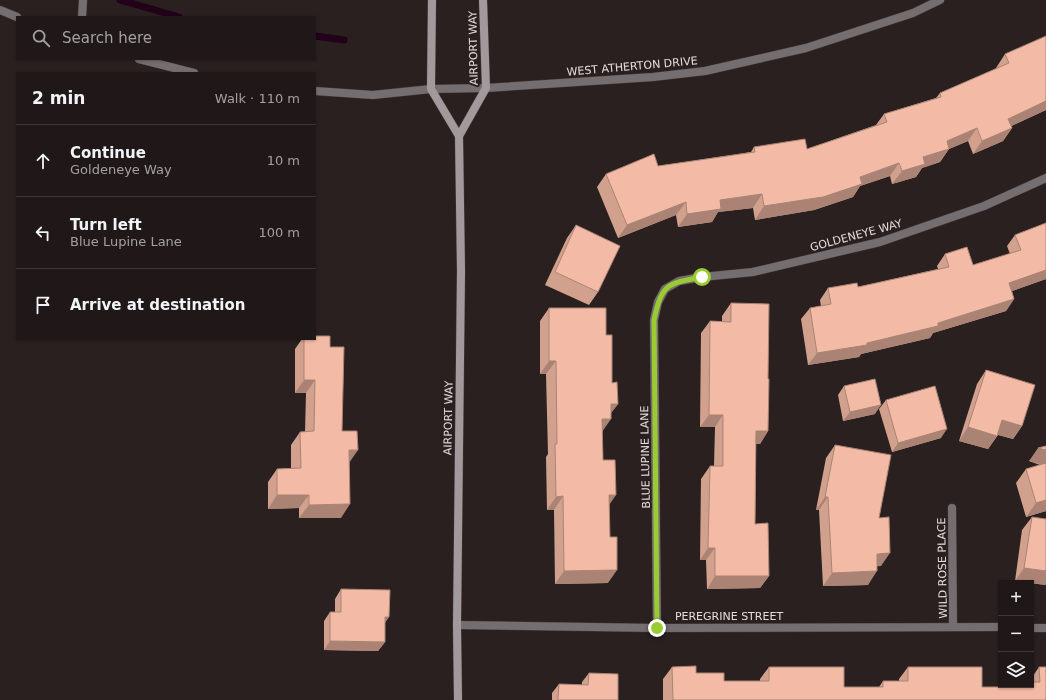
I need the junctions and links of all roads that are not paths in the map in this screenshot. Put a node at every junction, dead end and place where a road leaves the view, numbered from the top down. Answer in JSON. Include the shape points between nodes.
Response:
{"nodes":[{"id":1,"x":83,"y":0,"type":"edge"},
{"id":2,"x":432,"y":0,"type":"edge"},
{"id":3,"x":483,"y":0,"type":"edge"},
{"id":4,"x":940,"y":0,"type":"edge"},
{"id":5,"x":0,"y":10,"type":"edge"},
{"id":6,"x":82,"y":16,"type":"edge"},
{"id":7,"x":16,"y":17,"type":"edge"},
{"id":8,"x":143,"y":60,"type":"edge"},
{"id":9,"x":190,"y":72,"type":"edge"},
{"id":10,"x":486,"y":88,"type":"junction"},
{"id":11,"x":431,"y":89,"type":"junction"},
{"id":12,"x":316,"y":91,"type":"edge"},
{"id":13,"x":459,"y":136,"type":"junction"},
{"id":14,"x":1046,"y":178,"type":"edge"},
{"id":15,"x":665,"y":289,"type":"joint"},
{"id":16,"x":952,"y":508,"type":"dead end"},
{"id":17,"x":457,"y":625,"type":"junction"},
{"id":18,"x":954,"y":627,"type":"junction"},
{"id":19,"x":998,"y":627,"type":"edge"},
{"id":20,"x":657,"y":628,"type":"junction"},
{"id":21,"x":1034,"y":628,"type":"edge"},
{"id":22,"x":1046,"y":628,"type":"edge"},
{"id":23,"x":458,"y":700,"type":"edge"}],
"edges":[{"from":1,"to":6,"type":"street"},
{"from":2,"to":11,"type":"main road"},
{"from":3,"to":10,"type":"main road","name":"AIRPORT WAY"},
{"from":4,"to":10,"type":"street","name":"WEST ATHERTON DRIVE","via":[[913,13],[806,48],[705,71],[653,78]]},
{"from":5,"to":7,"type":"street"},
{"from":8,"to":9,"type":"street"},
{"from":10,"to":11,"type":"street","name":"WEST ATHERTON DRIVE"},
{"from":10,"to":13,"type":"main road","name":"AIRPORT WAY"},
{"from":11,"to":12,"type":"street","name":"WEST ATHERTON DRIVE","via":[[373,95]]},
{"from":11,"to":13,"type":"main road","name":"AIRPORT WAY"},
{"from":13,"to":17,"type":"main road","name":"AIRPORT WAY","via":[[461,277]]},
{"from":14,"to":15,"type":"street","name":"GOLDENEYE WAY","via":[[984,206],[880,242],[753,272],[679,282]]},
{"from":15,"to":20,"type":"street","name":"BLUE LUPINE LANE","via":[[658,302],[654,320]]},
{"from":16,"to":18,"type":"street","name":"WILD ROSE PLACE"},
{"from":17,"to":20,"type":"street","name":"PEREGRINE STREET"},
{"from":17,"to":23,"type":"main road","name":"AIRPORT WAY"},
{"from":18,"to":19,"type":"street","name":"PEREGRINE STREET"},
{"from":18,"to":20,"type":"street","name":"PEREGRINE STREET"},
{"from":21,"to":22,"type":"street"}]}
